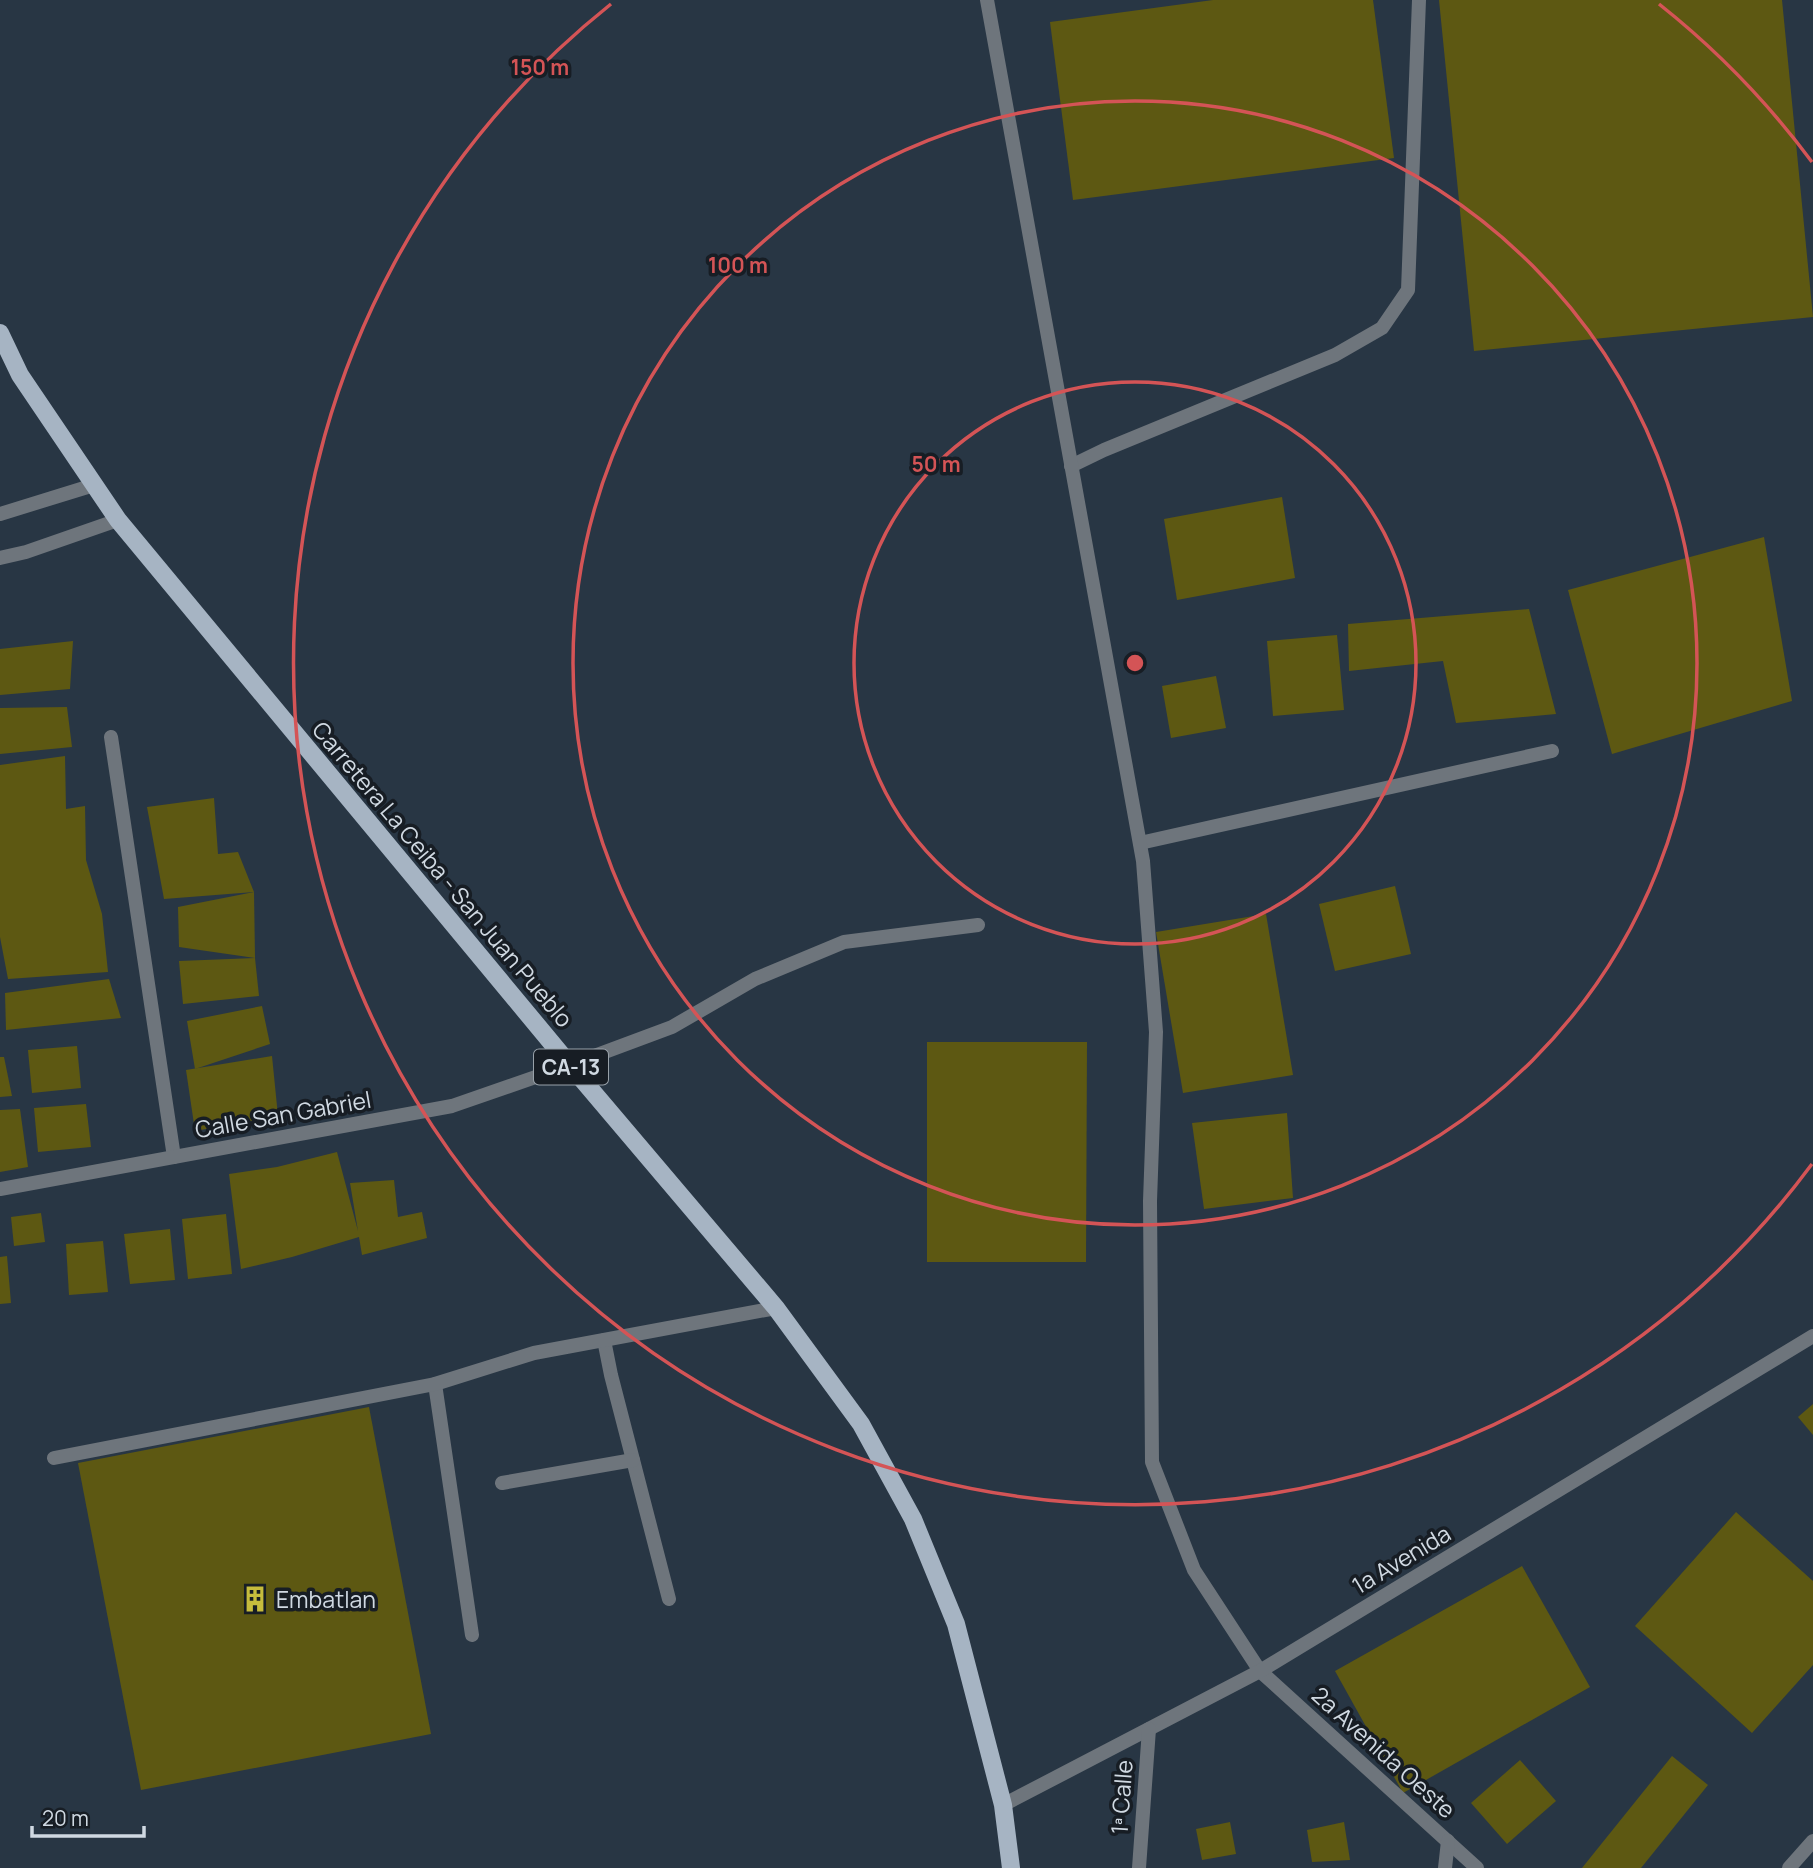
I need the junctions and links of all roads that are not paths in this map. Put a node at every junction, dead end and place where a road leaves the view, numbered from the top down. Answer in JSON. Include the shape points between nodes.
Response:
{"nodes":[{"id":1,"x":986,"y":0,"type":"edge"},
{"id":2,"x":1419,"y":0,"type":"edge"},
{"id":3,"x":0,"y":333,"type":"edge"},
{"id":4,"x":1072,"y":466,"type":"junction"},
{"id":5,"x":94,"y":485,"type":"junction"},
{"id":6,"x":0,"y":514,"type":"edge"},
{"id":7,"x":118,"y":520,"type":"junction"},
{"id":8,"x":0,"y":558,"type":"edge"},
{"id":9,"x":111,"y":737,"type":"dead end"},
{"id":10,"x":1552,"y":751,"type":"dead end"},
{"id":11,"x":1140,"y":843,"type":"junction"},
{"id":12,"x":978,"y":925,"type":"dead end"},
{"id":13,"x":569,"y":1065,"type":"junction"},
{"id":14,"x":174,"y":1157,"type":"junction"},
{"id":15,"x":0,"y":1189,"type":"edge"},
{"id":16,"x":776,"y":1307,"type":"junction"},
{"id":17,"x":1813,"y":1335,"type":"edge"},
{"id":18,"x":604,"y":1340,"type":"junction"},
{"id":19,"x":435,"y":1384,"type":"junction"},
{"id":20,"x":54,"y":1458,"type":"dead end"},
{"id":21,"x":633,"y":1461,"type":"junction"},
{"id":22,"x":502,"y":1483,"type":"dead end"},
{"id":23,"x":668,"y":1599,"type":"dead end"},
{"id":24,"x":472,"y":1635,"type":"dead end"},
{"id":25,"x":1260,"y":1671,"type":"junction"},
{"id":26,"x":1149,"y":1729,"type":"junction"},
{"id":27,"x":1003,"y":1805,"type":"junction"},
{"id":28,"x":1448,"y":1841,"type":"junction"},
{"id":29,"x":1813,"y":1841,"type":"edge"},
{"id":30,"x":1011,"y":1868,"type":"edge"},
{"id":31,"x":1139,"y":1868,"type":"edge"},
{"id":32,"x":1445,"y":1868,"type":"edge"},
{"id":33,"x":1477,"y":1868,"type":"edge"},
{"id":34,"x":1790,"y":1868,"type":"edge"}],
"edges":[{"from":1,"to":4,"type":"street","name":"2a Avenida Oeste"},
{"from":2,"to":4,"type":"street","via":[[1408,290],[1382,328],[1335,355]]},
{"from":3,"to":5,"type":"main road","name":"Carretera La Ceiba - San Juan Pueblo","number":"CA-13","via":[[20,375]]},
{"from":4,"to":11,"type":"street","name":"2a Avenida Oeste"},
{"from":5,"to":6,"type":"street"},
{"from":5,"to":7,"type":"main road","name":"Carretera La Ceiba - San Juan Pueblo","number":"CA-13"},
{"from":7,"to":8,"type":"street"},
{"from":7,"to":13,"type":"main road","name":"Carretera La Ceiba - San Juan Pueblo","number":"CA-13"},
{"from":9,"to":14,"type":"street"},
{"from":10,"to":11,"type":"street"},
{"from":11,"to":25,"type":"street","name":"2a Avenida Oeste","via":[[1156,1032],[1150,1200],[1152,1462],[1194,1570]]},
{"from":12,"to":13,"type":"street","name":"Calle San Gabriel","via":[[844,942],[755,979],[671,1027]]},
{"from":13,"to":14,"type":"street","name":"Calle San Gabriel","via":[[452,1106]]},
{"from":13,"to":16,"type":"main road","name":"Carretera La Ceiba - San Juan Pueblo","number":"CA-13"},
{"from":14,"to":15,"type":"street","name":"Calle San Gabriel"},
{"from":16,"to":18,"type":"street"},
{"from":16,"to":27,"type":"main road","name":"Carretera La Ceiba - San Juan Pueblo","number":"CA-13","via":[[861,1424],[913,1519],[956,1624]]},
{"from":17,"to":25,"type":"street","name":"1a Avenida"},
{"from":18,"to":19,"type":"street","via":[[534,1353]]},
{"from":18,"to":21,"type":"street"},
{"from":19,"to":20,"type":"street"},
{"from":19,"to":24,"type":"street"},
{"from":21,"to":22,"type":"street"},
{"from":21,"to":23,"type":"street"},
{"from":25,"to":26,"type":"street","name":"1a Avenida"},
{"from":25,"to":28,"type":"street","name":"2a Avenida Oeste"},
{"from":26,"to":27,"type":"street","name":"1a Avenida"},
{"from":26,"to":31,"type":"street","name":"1ª Calle"},
{"from":27,"to":30,"type":"main road","name":"Carretera La Ceiba - San Juan Pueblo","number":"CA-13"},
{"from":28,"to":32,"type":"street"},
{"from":28,"to":33,"type":"street","name":"2a Avenida Oeste"},
{"from":29,"to":34,"type":"street"}]}
